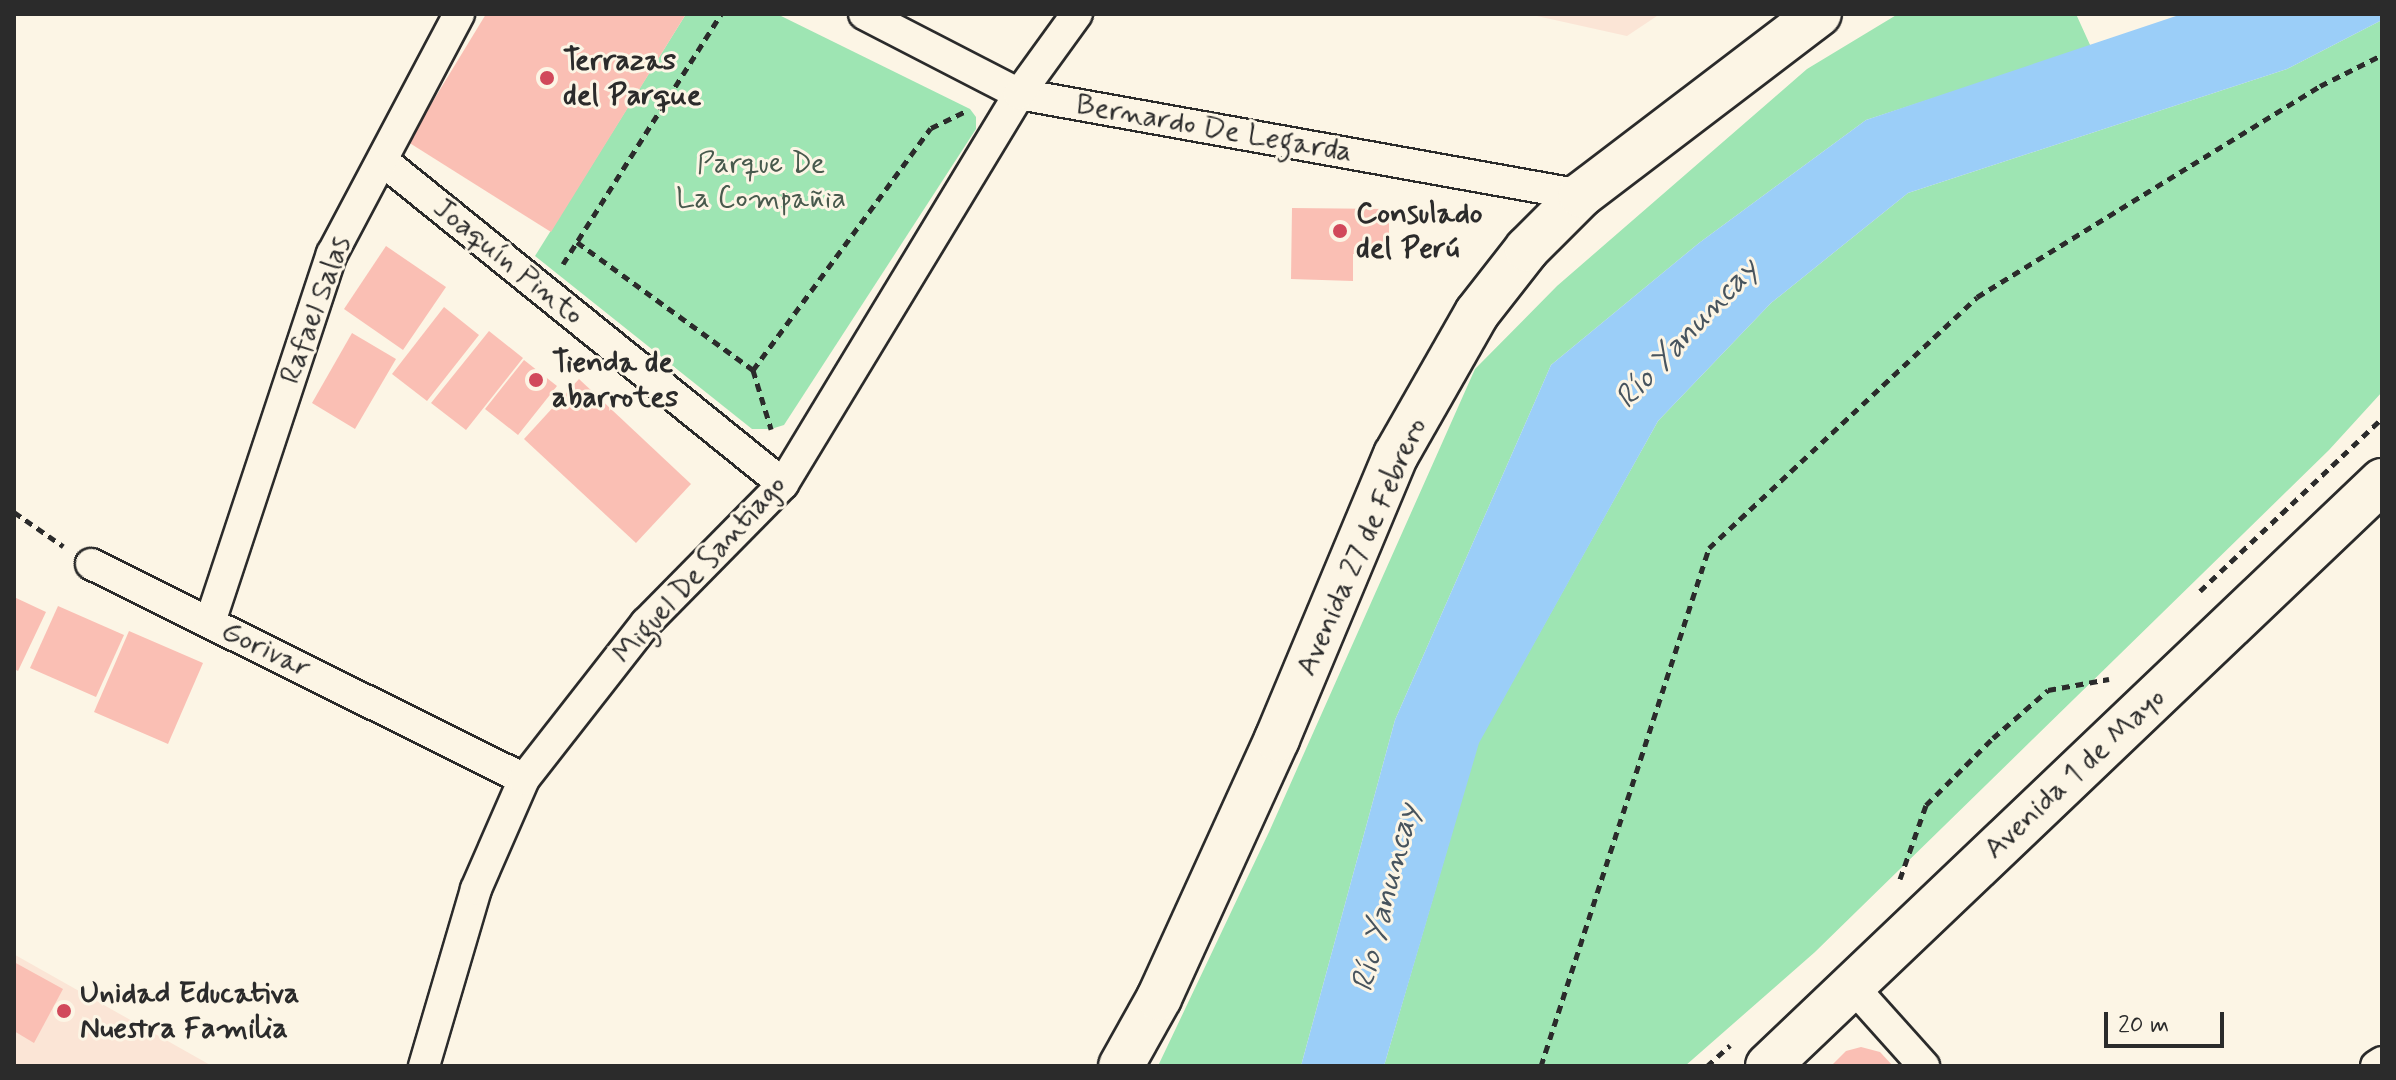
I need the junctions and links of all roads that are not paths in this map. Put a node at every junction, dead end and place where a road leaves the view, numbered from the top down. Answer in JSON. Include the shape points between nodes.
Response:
{"nodes":[{"id":1,"x":459,"y":14,"type":"edge"},
{"id":2,"x":864,"y":14,"type":"edge"},
{"id":3,"x":1077,"y":14,"type":"edge"},
{"id":4,"x":1819,"y":14,"type":"edge"},
{"id":5,"x":1019,"y":94,"type":"junction"},
{"id":6,"x":383,"y":161,"type":"junction"},
{"id":7,"x":1581,"y":195,"type":"junction"},
{"id":8,"x":783,"y":484,"type":"junction"},
{"id":9,"x":2376,"y":500,"type":"edge"},
{"id":10,"x":91,"y":564,"type":"road end"},
{"id":11,"x":210,"y":622,"type":"junction"},
{"id":12,"x":524,"y":779,"type":"junction"},
{"id":13,"x":1854,"y":988,"type":"junction"},
{"id":14,"x":1755,"y":1050,"type":"edge"},
{"id":15,"x":2382,"y":1062,"type":"edge"},
{"id":16,"x":424,"y":1066,"type":"edge"},
{"id":17,"x":1121,"y":1066,"type":"edge"},
{"id":18,"x":1924,"y":1066,"type":"edge"},
{"id":19,"x":2376,"y":1066,"type":"edge"}],
"edges":[{"from":1,"to":6,"type":"street","name":"Rafael Salas"},
{"from":2,"to":5,"type":"street","name":"Bernardo De Legarda"},
{"from":3,"to":5,"type":"street","name":"Miguel De Santiago"},
{"from":4,"to":7,"type":"street","name":"Avenida 27 de Febrero"},
{"from":5,"to":7,"type":"street","name":"Bernardo De Legarda"},
{"from":5,"to":8,"type":"street","name":"Miguel De Santiago"},
{"from":6,"to":8,"type":"street","name":"Joaquín Pinto"},
{"from":6,"to":11,"type":"street","name":"Rafael Salas","via":[[332,254]]},
{"from":7,"to":17,"type":"street","name":"Avenida 27 de Febrero","via":[[1527,249],[1477,313],[1396,455],[1277,739],[1159,998]]},
{"from":8,"to":12,"type":"street","name":"Miguel De Santiago","via":[[646,623]]},
{"from":9,"to":13,"type":"street","name":"Avenida 1 de Mayo","via":[[2018,826]]},
{"from":10,"to":11,"type":"street","name":"Gorivar"},
{"from":11,"to":12,"type":"street","name":"Gorivar"},
{"from":12,"to":16,"type":"street","name":"Miguel De Santiago","via":[[476,889]]},
{"from":13,"to":14,"type":"street","name":"Avenida 1 de Mayo"},
{"from":13,"to":18,"type":"street"},
{"from":15,"to":19,"type":"street"}]}
